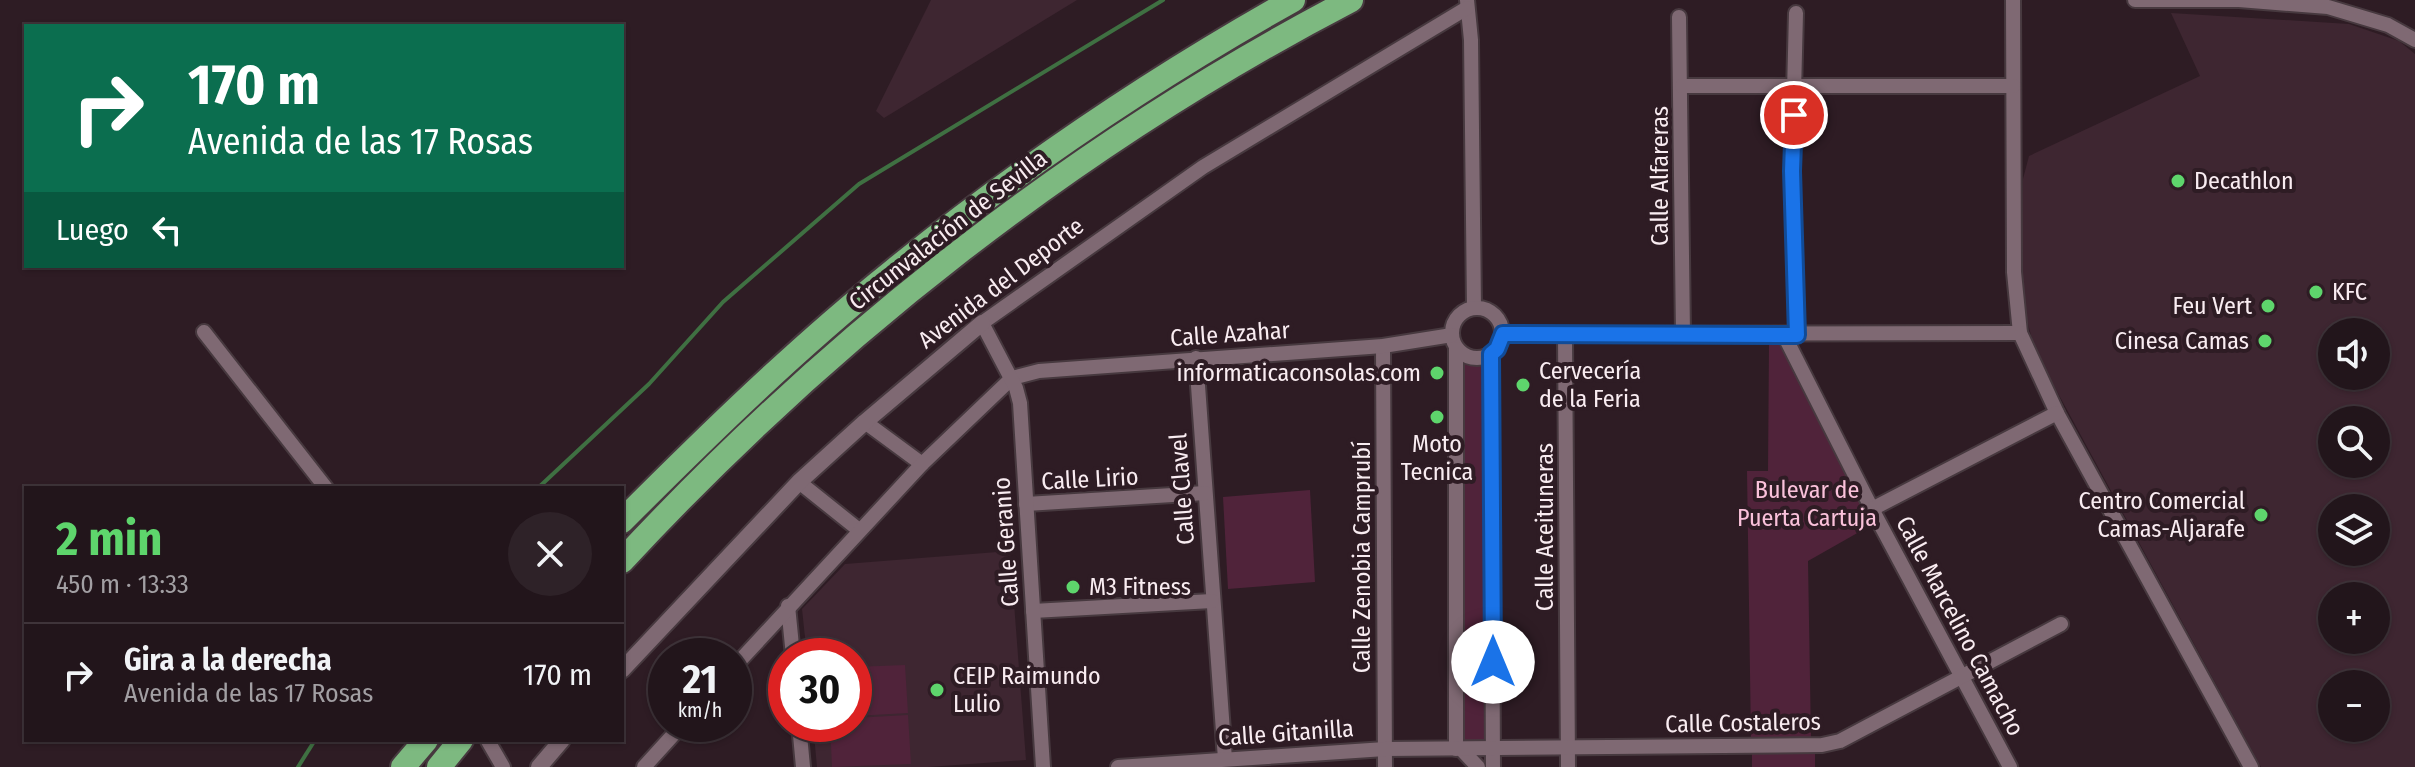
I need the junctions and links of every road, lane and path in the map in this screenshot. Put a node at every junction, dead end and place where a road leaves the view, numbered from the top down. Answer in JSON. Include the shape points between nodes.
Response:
{"nodes":[{"id":1,"x":1293,"y":0,"type":"edge"},
{"id":2,"x":1351,"y":0,"type":"edge"},
{"id":3,"x":2013,"y":0,"type":"edge"},
{"id":4,"x":2135,"y":0,"type":"edge"},
{"id":5,"x":1467,"y":4,"type":"edge"},
{"id":6,"x":1796,"y":13,"type":"dead end"},
{"id":7,"x":1679,"y":17,"type":"dead end"},
{"id":8,"x":2415,"y":40,"type":"edge"},
{"id":9,"x":1682,"y":86,"type":"junction"},
{"id":10,"x":1794,"y":86,"type":"junction"},
{"id":11,"x":2013,"y":86,"type":"junction"},
{"id":12,"x":1474,"y":308,"type":"junction"},
{"id":13,"x":982,"y":323,"type":"junction"},
{"id":14,"x":204,"y":332,"type":"dead end"},
{"id":15,"x":2020,"y":333,"type":"junction"},
{"id":16,"x":1503,"y":334,"type":"junction"},
{"id":17,"x":1683,"y":335,"type":"junction"},
{"id":18,"x":1791,"y":335,"type":"junction"},
{"id":19,"x":1565,"y":336,"type":"junction"},
{"id":20,"x":1454,"y":342,"type":"junction"},
{"id":21,"x":1383,"y":346,"type":"junction"},
{"id":22,"x":1491,"y":354,"type":"junction"},
{"id":23,"x":1196,"y":358,"type":"junction"},
{"id":24,"x":1012,"y":378,"type":"junction"},
{"id":25,"x":2057,"y":413,"type":"junction"},
{"id":26,"x":865,"y":422,"type":"junction"},
{"id":27,"x":922,"y":464,"type":"junction"},
{"id":28,"x":799,"y":482,"type":"junction"},
{"id":29,"x":324,"y":486,"type":"edge"},
{"id":30,"x":1205,"y":493,"type":"junction"},
{"id":31,"x":1026,"y":504,"type":"junction"},
{"id":32,"x":1872,"y":509,"type":"junction"},
{"id":33,"x":624,"y":519,"type":"edge"},
{"id":34,"x":859,"y":530,"type":"junction"},
{"id":35,"x":624,"y":559,"type":"edge"},
{"id":36,"x":1212,"y":601,"type":"junction"},
{"id":37,"x":788,"y":606,"type":"junction"},
{"id":38,"x":1033,"y":611,"type":"junction"},
{"id":39,"x":2061,"y":624,"type":"dead end"},
{"id":40,"x":791,"y":638,"type":"edge"},
{"id":41,"x":752,"y":647,"type":"edge"},
{"id":42,"x":624,"y":668,"type":"edge"},
{"id":43,"x":1961,"y":677,"type":"junction"},
{"id":44,"x":424,"y":742,"type":"edge"},
{"id":45,"x":459,"y":742,"type":"edge"},
{"id":46,"x":489,"y":742,"type":"edge"},
{"id":47,"x":560,"y":742,"type":"edge"},
{"id":48,"x":667,"y":742,"type":"edge"},
{"id":49,"x":801,"y":742,"type":"edge"},
{"id":50,"x":1385,"y":749,"type":"junction"},
{"id":51,"x":1493,"y":749,"type":"junction"},
{"id":52,"x":1568,"y":749,"type":"junction"},
{"id":53,"x":1459,"y":750,"type":"junction"},
{"id":54,"x":1225,"y":759,"type":"junction"},
{"id":55,"x":403,"y":767,"type":"edge"},
{"id":56,"x":439,"y":767,"type":"edge"},
{"id":57,"x":503,"y":767,"type":"edge"},
{"id":58,"x":539,"y":767,"type":"edge"},
{"id":59,"x":644,"y":767,"type":"edge"},
{"id":60,"x":803,"y":767,"type":"edge"},
{"id":61,"x":1043,"y":767,"type":"edge"},
{"id":62,"x":1118,"y":767,"type":"edge"},
{"id":63,"x":1385,"y":767,"type":"edge"},
{"id":64,"x":1478,"y":767,"type":"edge"},
{"id":65,"x":1493,"y":767,"type":"edge"},
{"id":66,"x":1568,"y":767,"type":"edge"},
{"id":67,"x":2010,"y":767,"type":"edge"},
{"id":68,"x":2251,"y":767,"type":"edge"}],
"edges":[{"from":1,"to":33,"type":"highway","name":"Circunvalación de Sevilla","via":[[1139,91],[984,199],[818,334]]},
{"from":2,"to":35,"type":"highway","name":"Circunvalación de Sevilla","via":[[1162,109],[986,232],[787,398]]},
{"from":3,"to":11,"type":"street"},
{"from":4,"to":8,"type":"street","via":[[2328,7],[2388,25]]},
{"from":5,"to":12,"type":"street"},
{"from":5,"to":13,"type":"street","name":"Avenida del Deporte","via":[[1203,167]]},
{"from":6,"to":10,"type":"street","name":"Calle Marcelino Camacho"},
{"from":7,"to":9,"type":"street","name":"Calle Alfareras"},
{"from":9,"to":10,"type":"street"},
{"from":9,"to":17,"type":"street","name":"Calle Alfareras"},
{"from":10,"to":11,"type":"street"},
{"from":10,"to":18,"type":"street","name":"Calle Marcelino Camacho"},
{"from":11,"to":15,"type":"street","via":[[2014,272]]},
{"from":12,"to":16,"type":"street","via":[[1498,318]]},
{"from":12,"to":20,"type":"street","via":[[1455,321]]},
{"from":13,"to":24,"type":"street","name":"Calle Geranio"},
{"from":13,"to":26,"type":"street","name":"Avenida del Deporte"},
{"from":14,"to":29,"type":"street"},
{"from":15,"to":18,"type":"street"},
{"from":15,"to":25,"type":"street"},
{"from":16,"to":19,"type":"street"},
{"from":16,"to":22,"type":"street"},
{"from":17,"to":18,"type":"street"},
{"from":17,"to":19,"type":"street"},
{"from":18,"to":32,"type":"street","name":"Calle Marcelino Camacho"},
{"from":19,"to":52,"type":"street","name":"Calle Aceituneras"},
{"from":20,"to":21,"type":"street","name":"Calle Azahar"},
{"from":20,"to":22,"type":"street","via":[[1473,358]]},
{"from":20,"to":53,"type":"street"},
{"from":21,"to":23,"type":"street","name":"Calle Azahar"},
{"from":21,"to":50,"type":"street","name":"Calle Zenobia Camprubí"},
{"from":22,"to":51,"type":"street"},
{"from":23,"to":24,"type":"street","name":"Calle Azahar","via":[[1039,371]]},
{"from":23,"to":30,"type":"street","name":"Calle Clavel"},
{"from":24,"to":27,"type":"street"},
{"from":24,"to":31,"type":"street","name":"Calle Geranio","via":[[1020,403]]},
{"from":25,"to":32,"type":"street"},
{"from":25,"to":68,"type":"street"},
{"from":26,"to":27,"type":"street"},
{"from":26,"to":28,"type":"street","name":"Avenida del Deporte"},
{"from":27,"to":34,"type":"street"},
{"from":28,"to":34,"type":"street"},
{"from":28,"to":42,"type":"street","name":"Avenida del Deporte"},
{"from":30,"to":31,"type":"street","name":"Calle Lirio"},
{"from":30,"to":36,"type":"street","name":"Calle Clavel"},
{"from":31,"to":38,"type":"street","name":"Calle Geranio"},
{"from":32,"to":43,"type":"street","name":"Calle Marcelino Camacho"},
{"from":34,"to":37,"type":"street"},
{"from":36,"to":38,"type":"street"},
{"from":36,"to":54,"type":"street","name":"Calle Clavel"},
{"from":37,"to":40,"type":"street"},
{"from":37,"to":41,"type":"street"},
{"from":38,"to":61,"type":"street","name":"Calle Geranio"},
{"from":39,"to":43,"type":"street","name":"Calle Costaleros"},
{"from":43,"to":52,"type":"street","name":"Calle Costaleros","via":[[1827,745]]},
{"from":43,"to":67,"type":"street","name":"Calle Marcelino Camacho"},
{"from":44,"to":55,"type":"highway"},
{"from":45,"to":56,"type":"highway"},
{"from":46,"to":57,"type":"street"},
{"from":47,"to":58,"type":"street"},
{"from":48,"to":59,"type":"street"},
{"from":49,"to":60,"type":"street"},
{"from":50,"to":53,"type":"street","name":"Calle Gitanilla"},
{"from":50,"to":54,"type":"street","name":"Calle Gitanilla"},
{"from":50,"to":63,"type":"street","name":"Calle Zenobia Camprubí"},
{"from":51,"to":52,"type":"street","name":"Calle Costaleros"},
{"from":51,"to":53,"type":"street","name":"Calle Gitanilla"},
{"from":51,"to":65,"type":"street"},
{"from":52,"to":66,"type":"street","name":"Calle Aceituneras"},
{"from":53,"to":64,"type":"street"},
{"from":54,"to":62,"type":"street","name":"Calle Gitanilla"}]}
